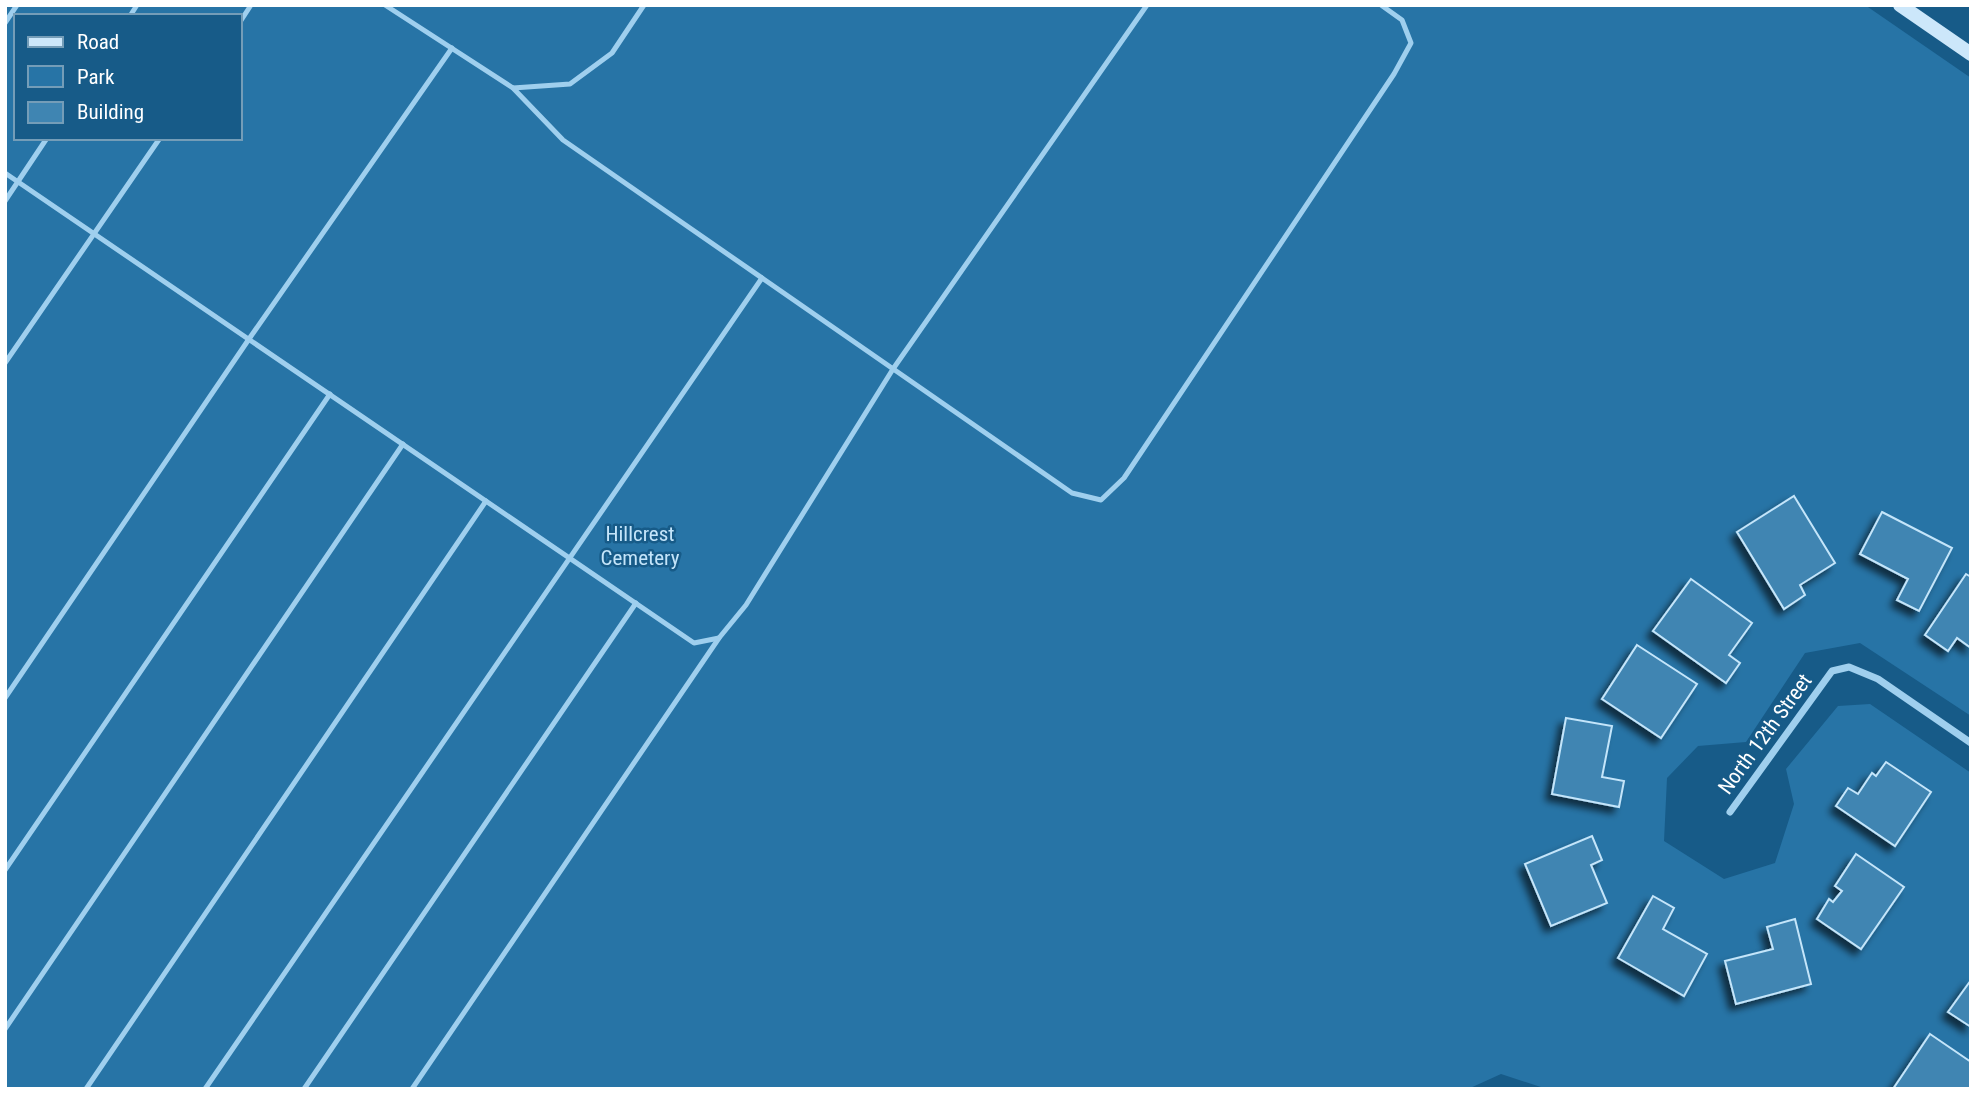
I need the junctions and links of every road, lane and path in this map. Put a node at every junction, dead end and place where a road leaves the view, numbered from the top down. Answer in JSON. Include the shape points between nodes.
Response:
{"nodes":[{"id":1,"x":17,"y":5,"type":"edge"},
{"id":2,"x":385,"y":5,"type":"edge"},
{"id":3,"x":644,"y":5,"type":"edge"},
{"id":4,"x":1147,"y":5,"type":"edge"},
{"id":5,"x":1381,"y":5,"type":"edge"},
{"id":6,"x":1900,"y":5,"type":"edge"},
{"id":7,"x":5,"y":23,"type":"edge"},
{"id":8,"x":452,"y":48,"type":"junction"},
{"id":9,"x":1971,"y":54,"type":"edge"},
{"id":10,"x":513,"y":88,"type":"junction"},
{"id":11,"x":46,"y":140,"type":"edge"},
{"id":12,"x":159,"y":140,"type":"edge"},
{"id":13,"x":5,"y":173,"type":"edge"},
{"id":14,"x":18,"y":181,"type":"junction"},
{"id":15,"x":5,"y":201,"type":"edge"},
{"id":16,"x":94,"y":233,"type":"junction"},
{"id":17,"x":762,"y":278,"type":"junction"},
{"id":18,"x":249,"y":339,"type":"junction"},
{"id":19,"x":5,"y":363,"type":"edge"},
{"id":20,"x":893,"y":369,"type":"junction"},
{"id":21,"x":330,"y":394,"type":"junction"},
{"id":22,"x":403,"y":444,"type":"junction"},
{"id":23,"x":486,"y":501,"type":"junction"},
{"id":24,"x":570,"y":558,"type":"junction"},
{"id":25,"x":636,"y":603,"type":"junction"},
{"id":26,"x":719,"y":638,"type":"junction"},
{"id":27,"x":5,"y":698,"type":"edge"},
{"id":28,"x":1971,"y":743,"type":"edge"},
{"id":29,"x":1730,"y":812,"type":"dead end"},
{"id":30,"x":5,"y":870,"type":"edge"},
{"id":31,"x":5,"y":1029,"type":"edge"},
{"id":32,"x":86,"y":1089,"type":"edge"},
{"id":33,"x":205,"y":1089,"type":"edge"},
{"id":34,"x":304,"y":1089,"type":"edge"},
{"id":35,"x":412,"y":1089,"type":"edge"}],
"edges":[{"from":1,"to":7,"type":"lane"},
{"from":2,"to":8,"type":"lane"},
{"from":3,"to":10,"type":"lane","via":[[612,53],[570,84]]},
{"from":4,"to":20,"type":"lane"},
{"from":5,"to":20,"type":"lane","via":[[1402,20],[1411,43],[1394,74],[1124,478],[1101,500],[1072,493]]},
{"from":6,"to":9,"type":"street"},
{"from":8,"to":10,"type":"lane"},
{"from":8,"to":18,"type":"lane"},
{"from":10,"to":17,"type":"lane","via":[[563,140]]},
{"from":11,"to":14,"type":"lane"},
{"from":12,"to":16,"type":"lane"},
{"from":13,"to":14,"type":"lane"},
{"from":14,"to":15,"type":"lane"},
{"from":14,"to":16,"type":"lane"},
{"from":16,"to":18,"type":"lane"},
{"from":16,"to":19,"type":"lane"},
{"from":17,"to":20,"type":"lane"},
{"from":17,"to":24,"type":"lane"},
{"from":18,"to":21,"type":"lane"},
{"from":18,"to":27,"type":"lane"},
{"from":20,"to":26,"type":"lane","via":[[746,605]]},
{"from":21,"to":22,"type":"lane"},
{"from":21,"to":30,"type":"lane"},
{"from":22,"to":23,"type":"lane"},
{"from":22,"to":31,"type":"lane"},
{"from":23,"to":24,"type":"lane"},
{"from":23,"to":32,"type":"lane"},
{"from":24,"to":25,"type":"lane"},
{"from":24,"to":33,"type":"lane"},
{"from":25,"to":26,"type":"lane","via":[[694,643]]},
{"from":25,"to":34,"type":"lane"},
{"from":26,"to":35,"type":"lane"},
{"from":28,"to":29,"type":"street","name":"North 12th Street","via":[[1878,679],[1849,667],[1832,671]]}]}
